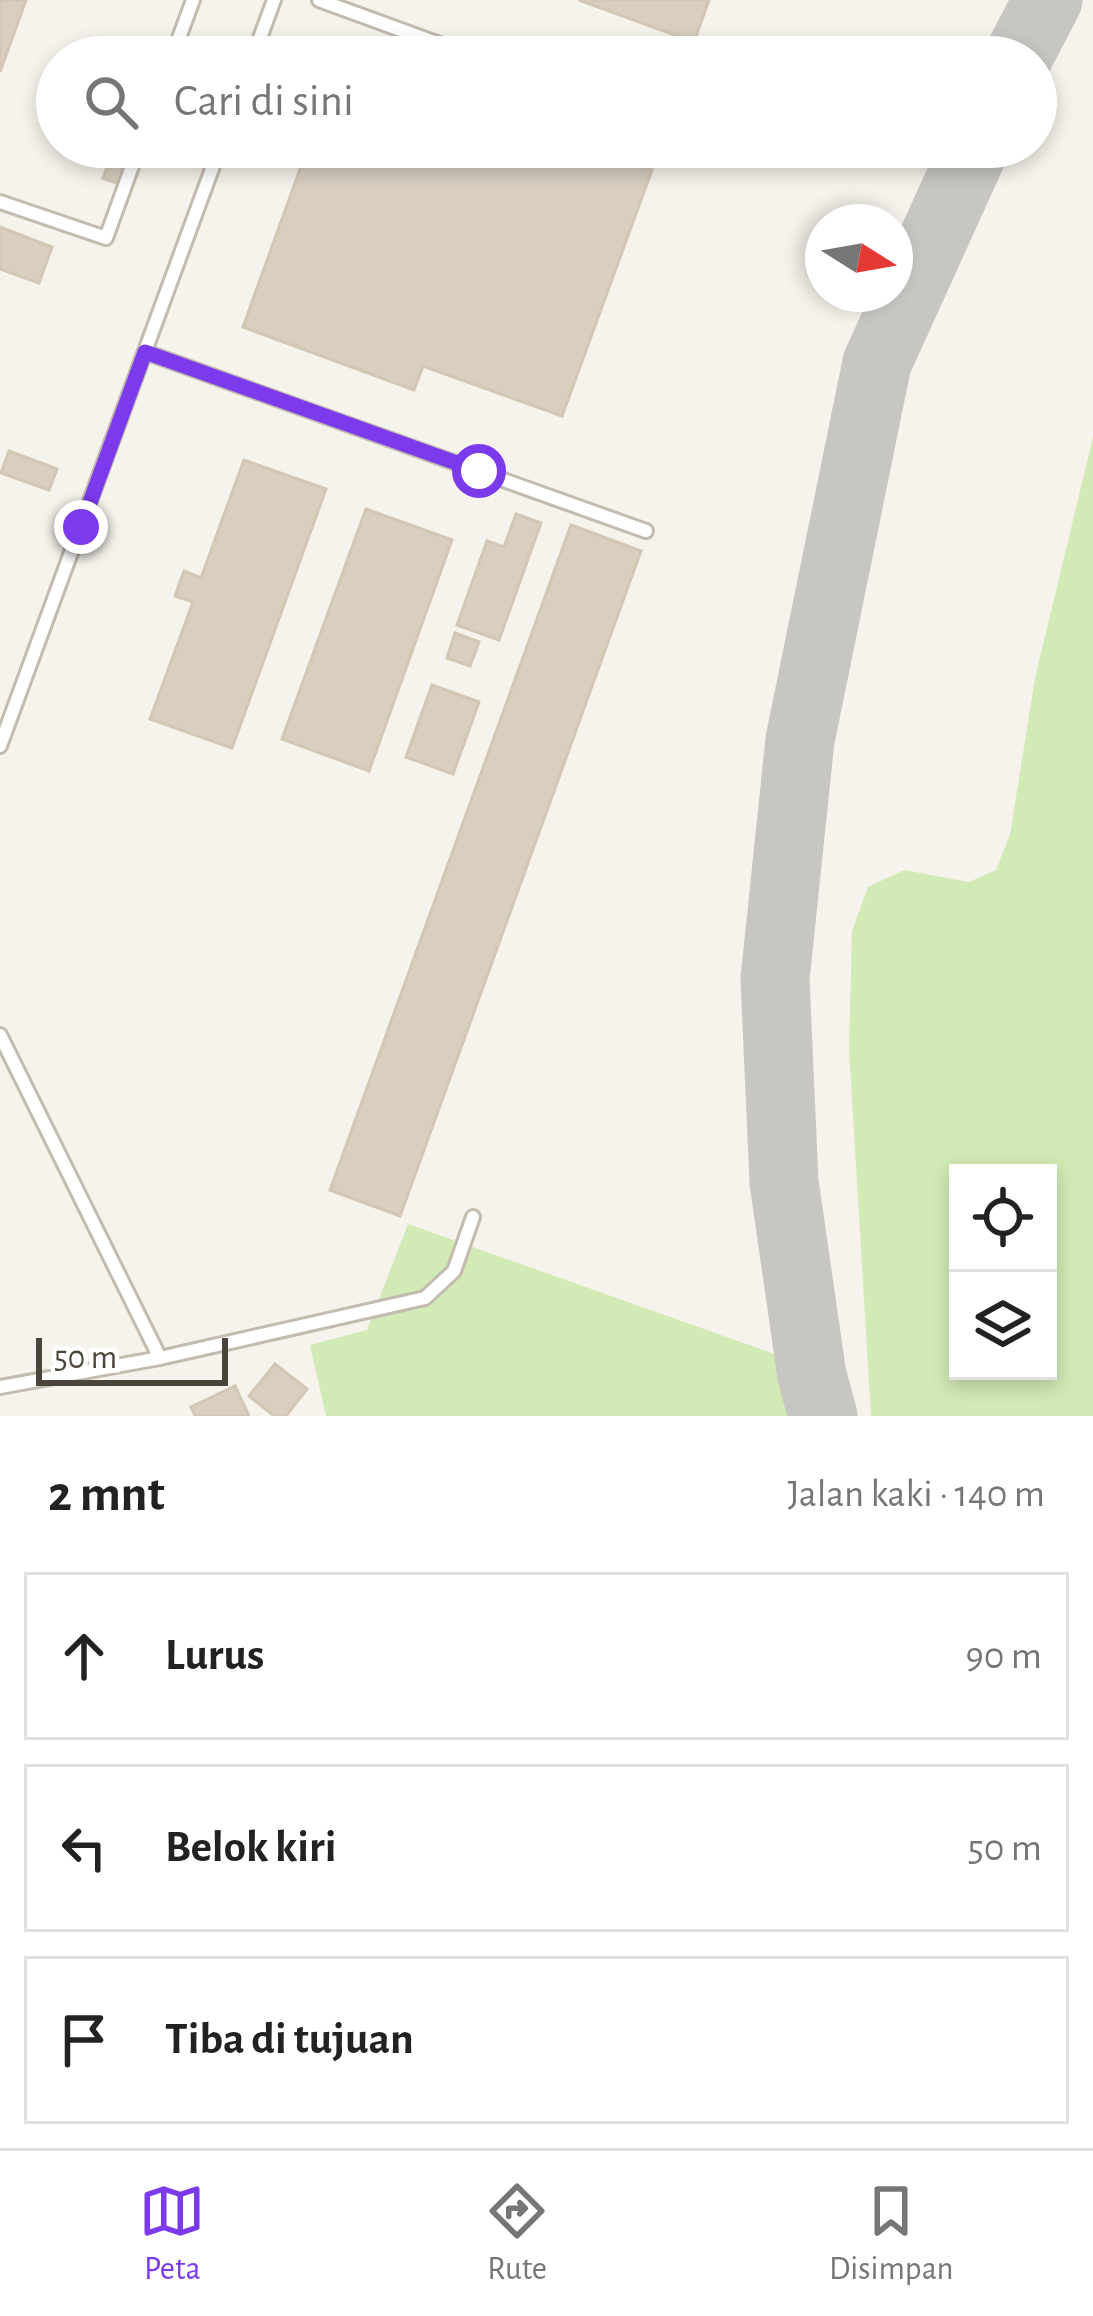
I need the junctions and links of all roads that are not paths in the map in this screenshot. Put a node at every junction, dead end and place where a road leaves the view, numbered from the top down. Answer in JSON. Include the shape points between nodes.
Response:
{"nodes":[{"id":1,"x":193,"y":0,"type":"edge"},
{"id":2,"x":274,"y":0,"type":"edge"},
{"id":3,"x":319,"y":0,"type":"edge"},
{"id":4,"x":180,"y":36,"type":"edge"},
{"id":5,"x":261,"y":36,"type":"edge"},
{"id":6,"x":418,"y":36,"type":"edge"},
{"id":7,"x":131,"y":168,"type":"edge"},
{"id":8,"x":212,"y":168,"type":"edge"},
{"id":9,"x":0,"y":202,"type":"edge"},
{"id":10,"x":145,"y":352,"type":"junction"},
{"id":11,"x":646,"y":531,"type":"dead end"},
{"id":12,"x":0,"y":746,"type":"edge"},
{"id":13,"x":0,"y":1035,"type":"edge"},
{"id":14,"x":473,"y":1217,"type":"dead end"},
{"id":15,"x":160,"y":1358,"type":"junction"},
{"id":16,"x":0,"y":1387,"type":"edge"}],
"edges":[{"from":1,"to":4,"type":"lane"},
{"from":2,"to":5,"type":"lane"},
{"from":3,"to":6,"type":"lane"},
{"from":7,"to":9,"type":"lane","via":[[106,238]]},
{"from":8,"to":10,"type":"lane"},
{"from":10,"to":11,"type":"lane"},
{"from":10,"to":12,"type":"lane"},
{"from":13,"to":15,"type":"lane"},
{"from":14,"to":15,"type":"lane","via":[[454,1271],[425,1298]]},
{"from":15,"to":16,"type":"lane"}]}
